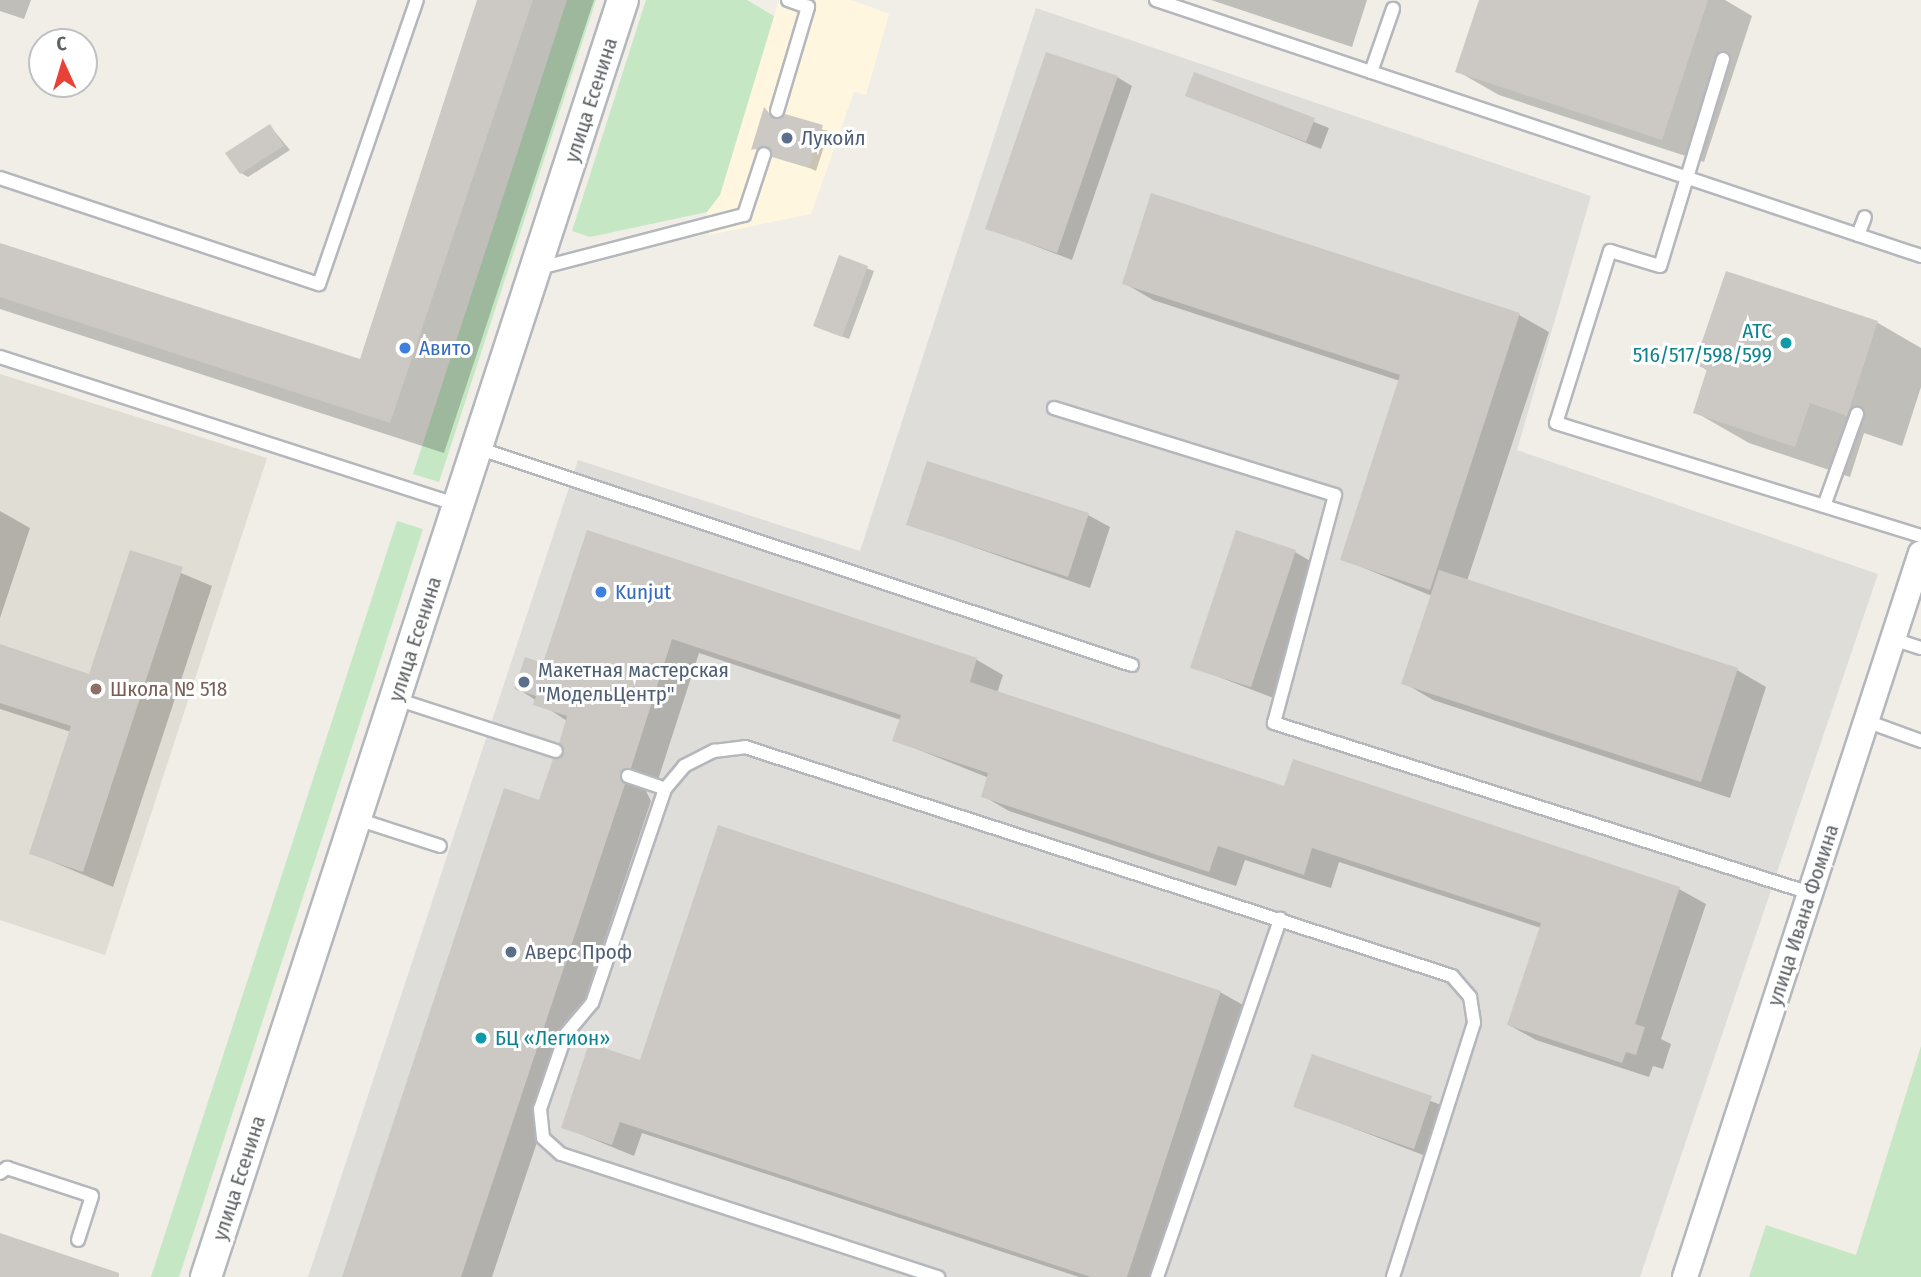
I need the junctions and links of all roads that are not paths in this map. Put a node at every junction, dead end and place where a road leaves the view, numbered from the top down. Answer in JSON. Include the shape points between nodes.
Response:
{"nodes":[{"id":1,"x":417,"y":0,"type":"edge"},
{"id":2,"x":623,"y":0,"type":"edge"},
{"id":3,"x":788,"y":0,"type":"edge"},
{"id":4,"x":1156,"y":0,"type":"edge"},
{"id":5,"x":1393,"y":9,"type":"dead end"},
{"id":6,"x":1723,"y":60,"type":"dead end"},
{"id":7,"x":1371,"y":72,"type":"junction"},
{"id":8,"x":777,"y":111,"type":"dead end"},
{"id":9,"x":764,"y":154,"type":"dead end"},
{"id":10,"x":0,"y":178,"type":"edge"},
{"id":11,"x":1688,"y":178,"type":"junction"},
{"id":12,"x":1865,"y":217,"type":"dead end"},
{"id":13,"x":1858,"y":235,"type":"junction"},
{"id":14,"x":1921,"y":256,"type":"edge"},
{"id":15,"x":536,"y":269,"type":"junction"},
{"id":16,"x":0,"y":357,"type":"edge"},
{"id":17,"x":1054,"y":408,"type":"dead end"},
{"id":18,"x":1857,"y":414,"type":"dead end"},
{"id":19,"x":477,"y":448,"type":"junction"},
{"id":20,"x":458,"y":505,"type":"junction"},
{"id":21,"x":1824,"y":506,"type":"junction"},
{"id":22,"x":1921,"y":536,"type":"edge"},
{"id":23,"x":1921,"y":553,"type":"edge"},
{"id":24,"x":1893,"y":639,"type":"junction"},
{"id":25,"x":1921,"y":648,"type":"edge"},
{"id":26,"x":1132,"y":665,"type":"dead end"},
{"id":27,"x":396,"y":699,"type":"junction"},
{"id":28,"x":1866,"y":721,"type":"junction"},
{"id":29,"x":1921,"y":741,"type":"edge"},
{"id":30,"x":556,"y":751,"type":"dead end"},
{"id":31,"x":628,"y":776,"type":"dead end"},
{"id":32,"x":665,"y":789,"type":"junction"},
{"id":33,"x":357,"y":820,"type":"junction"},
{"id":34,"x":440,"y":846,"type":"dead end"},
{"id":35,"x":1810,"y":893,"type":"junction"},
{"id":36,"x":1280,"y":919,"type":"junction"},
{"id":37,"x":0,"y":1173,"type":"edge"},
{"id":38,"x":78,"y":1240,"type":"dead end"},
{"id":39,"x":206,"y":1277,"type":"edge"},
{"id":40,"x":938,"y":1277,"type":"edge"},
{"id":41,"x":1157,"y":1277,"type":"edge"},
{"id":42,"x":1393,"y":1277,"type":"edge"},
{"id":43,"x":1685,"y":1277,"type":"edge"}],
"edges":[{"from":1,"to":10,"type":"lane","via":[[319,284]]},
{"from":2,"to":15,"type":"street","name":"улица Есенина"},
{"from":3,"to":8,"type":"lane","via":[[808,6]]},
{"from":4,"to":7,"type":"lane"},
{"from":5,"to":7,"type":"lane"},
{"from":6,"to":11,"type":"lane"},
{"from":7,"to":11,"type":"lane"},
{"from":9,"to":15,"type":"lane","via":[[744,215]]},
{"from":11,"to":13,"type":"lane"},
{"from":11,"to":21,"type":"lane","via":[[1660,266],[1609,251],[1556,423]]},
{"from":12,"to":13,"type":"lane"},
{"from":13,"to":14,"type":"lane"},
{"from":15,"to":19,"type":"street","name":"улица Есенина"},
{"from":16,"to":20,"type":"lane"},
{"from":17,"to":35,"type":"lane","via":[[1335,495],[1275,723]]},
{"from":18,"to":21,"type":"lane"},
{"from":19,"to":20,"type":"street","name":"улица Есенина"},
{"from":19,"to":26,"type":"lane"},
{"from":20,"to":27,"type":"street","name":"улица Есенина"},
{"from":21,"to":22,"type":"lane"},
{"from":23,"to":24,"type":"street","name":"улица Ивана Фомина"},
{"from":24,"to":25,"type":"lane"},
{"from":24,"to":28,"type":"street","name":"улица Ивана Фомина"},
{"from":27,"to":30,"type":"lane"},
{"from":27,"to":33,"type":"street","name":"улица Есенина"},
{"from":28,"to":29,"type":"lane"},
{"from":28,"to":35,"type":"street","name":"улица Ивана Фомина"},
{"from":31,"to":32,"type":"lane"},
{"from":32,"to":36,"type":"lane","via":[[684,765],[713,751],[744,747]]},
{"from":32,"to":40,"type":"lane","via":[[592,1003],[566,1034],[540,1109],[543,1138],[561,1154]]},
{"from":33,"to":34,"type":"lane"},
{"from":33,"to":39,"type":"street","name":"улица Есенина"},
{"from":35,"to":43,"type":"street","name":"улица Ивана Фомина"},
{"from":36,"to":41,"type":"lane"},
{"from":36,"to":42,"type":"lane","via":[[1452,976],[1470,997],[1468,1051]]},
{"from":37,"to":38,"type":"lane","via":[[6,1168],[92,1196]]}]}
